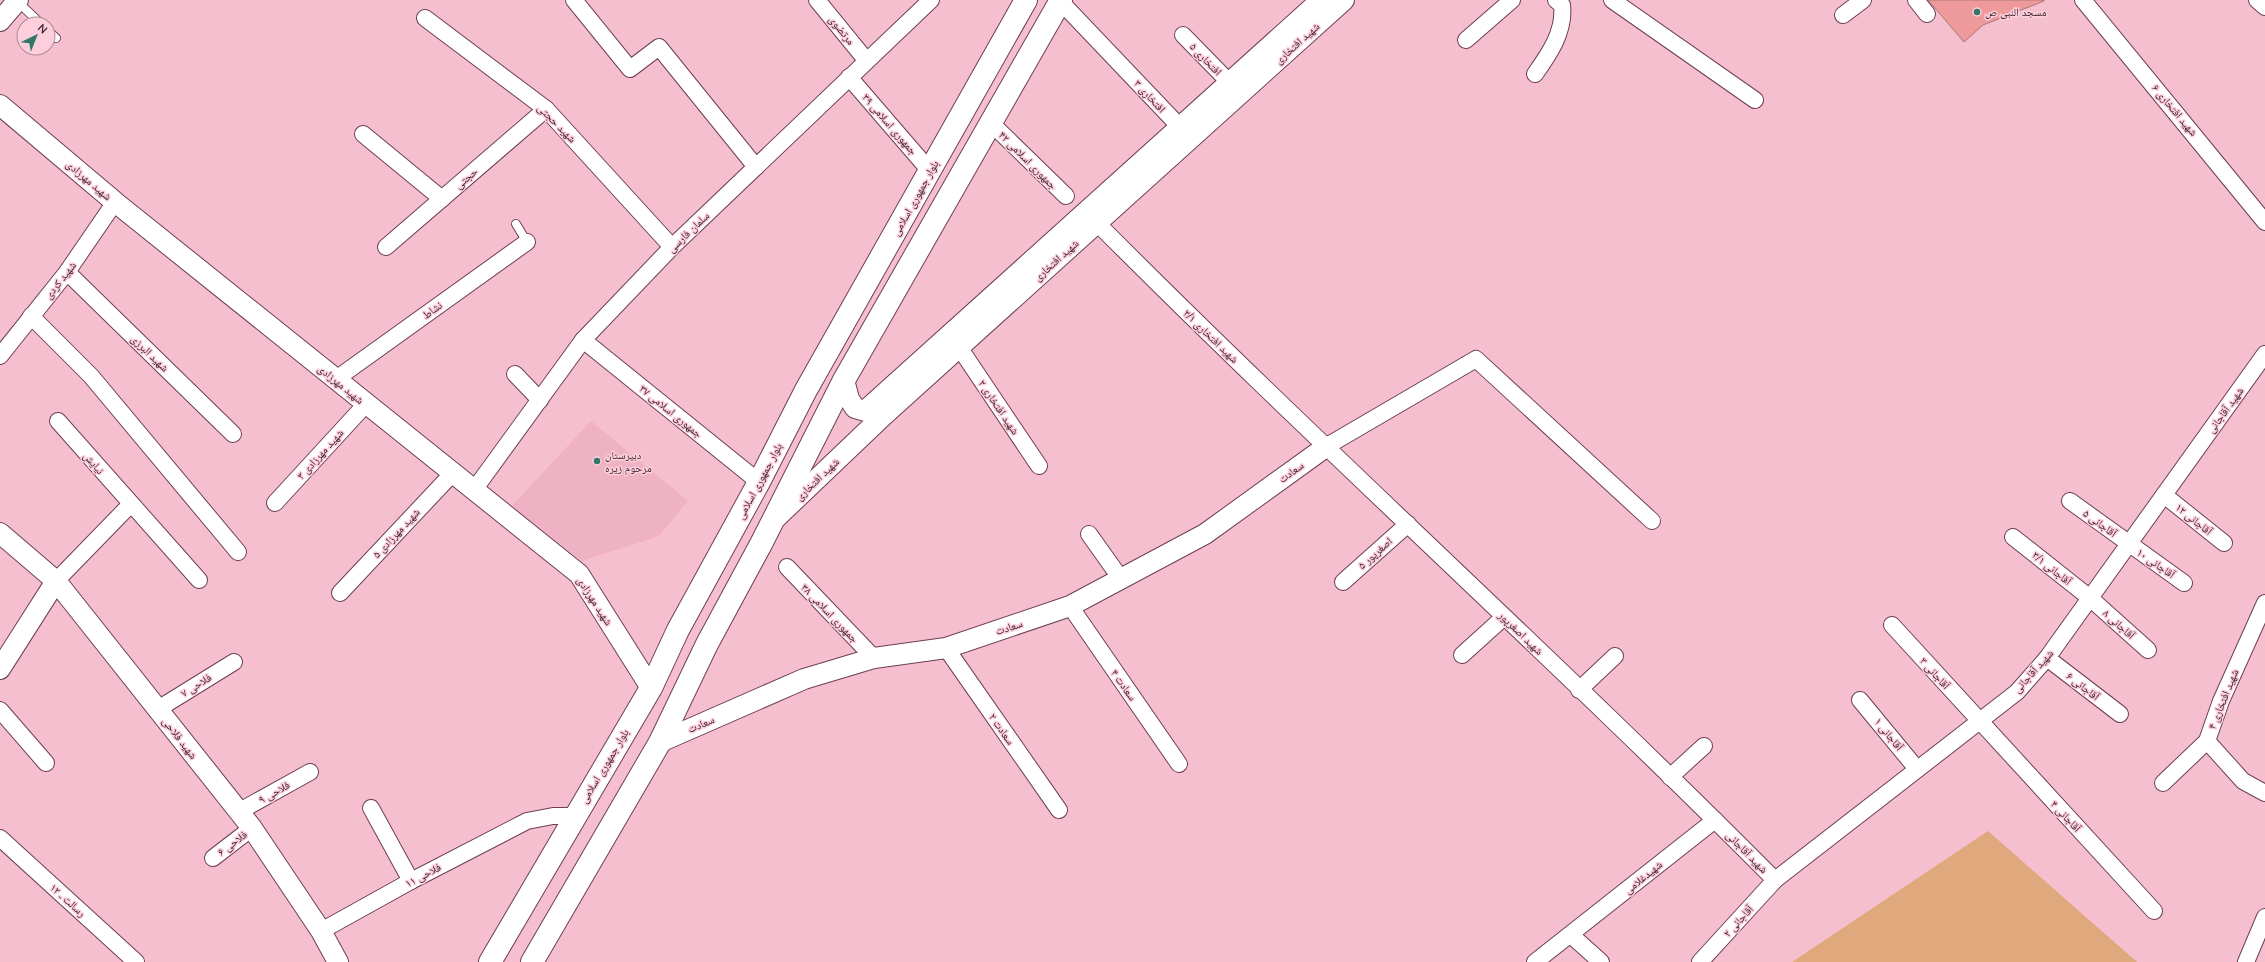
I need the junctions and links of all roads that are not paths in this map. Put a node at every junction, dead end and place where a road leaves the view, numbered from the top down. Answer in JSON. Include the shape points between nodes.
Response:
{"nodes":[{"id":1,"x":574,"y":0,"type":"edge"},
{"id":2,"x":817,"y":0,"type":"edge"},
{"id":3,"x":931,"y":0,"type":"edge"},
{"id":4,"x":1026,"y":0,"type":"edge"},
{"id":5,"x":1060,"y":0,"type":"edge"},
{"id":6,"x":1321,"y":0,"type":"edge"},
{"id":7,"x":1344,"y":0,"type":"edge"},
{"id":8,"x":1512,"y":0,"type":"edge"},
{"id":9,"x":1556,"y":0,"type":"edge"},
{"id":10,"x":1612,"y":0,"type":"edge"},
{"id":11,"x":1863,"y":0,"type":"edge"},
{"id":12,"x":1916,"y":0,"type":"edge"},
{"id":13,"x":2083,"y":0,"type":"edge"},
{"id":14,"x":2257,"y":0,"type":"edge"},
{"id":15,"x":18,"y":1,"type":"edge"},
{"id":16,"x":2265,"y":7,"type":"edge"},
{"id":17,"x":1927,"y":14,"type":"dead end"},
{"id":18,"x":1843,"y":15,"type":"dead end"},
{"id":19,"x":33,"y":16,"type":"edge"},
{"id":20,"x":426,"y":18,"type":"dead end"},
{"id":21,"x":0,"y":22,"type":"edge"},
{"id":22,"x":1183,"y":35,"type":"dead end"},
{"id":23,"x":1466,"y":40,"type":"dead end"},
{"id":24,"x":866,"y":60,"type":"junction"},
{"id":25,"x":1535,"y":74,"type":"dead end"},
{"id":26,"x":849,"y":77,"type":"junction"},
{"id":27,"x":1230,"y":83,"type":"junction"},
{"id":28,"x":1755,"y":100,"type":"dead end"},
{"id":29,"x":0,"y":106,"type":"edge"},
{"id":30,"x":546,"y":109,"type":"junction"},
{"id":31,"x":991,"y":123,"type":"junction"},
{"id":32,"x":1180,"y":127,"type":"junction"},
{"id":33,"x":363,"y":134,"type":"dead end"},
{"id":34,"x":756,"y":167,"type":"junction"},
{"id":35,"x":930,"y":171,"type":"junction"},
{"id":36,"x":1066,"y":196,"type":"dead end"},
{"id":37,"x":442,"y":199,"type":"junction"},
{"id":38,"x":115,"y":202,"type":"junction"},
{"id":39,"x":2265,"y":222,"type":"edge"},
{"id":40,"x":1097,"y":223,"type":"junction"},
{"id":41,"x":516,"y":224,"type":"dead end"},
{"id":42,"x":527,"y":242,"type":"joint"},
{"id":43,"x":386,"y":247,"type":"dead end"},
{"id":44,"x":672,"y":247,"type":"junction"},
{"id":45,"x":67,"y":272,"type":"junction"},
{"id":46,"x":32,"y":316,"type":"junction"},
{"id":47,"x":583,"y":340,"type":"junction"},
{"id":48,"x":959,"y":347,"type":"junction"},
{"id":49,"x":2265,"y":354,"type":"edge"},
{"id":50,"x":0,"y":356,"type":"edge"},
{"id":51,"x":515,"y":374,"type":"dead end"},
{"id":52,"x":336,"y":379,"type":"junction"},
{"id":53,"x":844,"y":380,"type":"junction"},
{"id":54,"x":540,"y":400,"type":"junction"},
{"id":55,"x":366,"y":404,"type":"junction"},
{"id":56,"x":882,"y":406,"type":"junction"},
{"id":57,"x":58,"y":421,"type":"dead end"},
{"id":58,"x":233,"y":434,"type":"dead end"},
{"id":59,"x":1327,"y":446,"type":"junction"},
{"id":60,"x":1039,"y":466,"type":"dead end"},
{"id":61,"x":452,"y":474,"type":"junction"},
{"id":62,"x":759,"y":482,"type":"junction"},
{"id":63,"x":474,"y":490,"type":"junction"},
{"id":64,"x":2164,"y":495,"type":"junction"},
{"id":65,"x":2070,"y":501,"type":"dead end"},
{"id":66,"x":275,"y":503,"type":"dead end"},
{"id":67,"x":130,"y":505,"type":"junction"},
{"id":68,"x":1652,"y":521,"type":"dead end"},
{"id":69,"x":771,"y":523,"type":"junction"},
{"id":70,"x":1408,"y":524,"type":"junction"},
{"id":71,"x":0,"y":533,"type":"edge"},
{"id":72,"x":1089,"y":534,"type":"dead end"},
{"id":73,"x":2013,"y":537,"type":"dead end"},
{"id":74,"x":2224,"y":543,"type":"dead end"},
{"id":75,"x":2129,"y":544,"type":"junction"},
{"id":76,"x":238,"y":552,"type":"dead end"},
{"id":77,"x":787,"y":567,"type":"dead end"},
{"id":78,"x":710,"y":571,"type":"junction"},
{"id":79,"x":1121,"y":579,"type":"junction"},
{"id":80,"x":199,"y":580,"type":"dead end"},
{"id":81,"x":56,"y":581,"type":"junction"},
{"id":82,"x":1343,"y":582,"type":"dead end"},
{"id":83,"x":2184,"y":583,"type":"dead end"},
{"id":84,"x":736,"y":590,"type":"junction"},
{"id":85,"x":340,"y":593,"type":"dead end"},
{"id":86,"x":2090,"y":598,"type":"junction"},
{"id":87,"x":2265,"y":603,"type":"edge"},
{"id":88,"x":1070,"y":606,"type":"junction"},
{"id":89,"x":1504,"y":617,"type":"junction"},
{"id":90,"x":1892,"y":626,"type":"dead end"},
{"id":91,"x":678,"y":630,"type":"junction"},
{"id":92,"x":707,"y":644,"type":"junction"},
{"id":93,"x":946,"y":648,"type":"junction"},
{"id":94,"x":2148,"y":650,"type":"dead end"},
{"id":95,"x":1462,"y":655,"type":"dead end"},
{"id":96,"x":1615,"y":656,"type":"dead end"},
{"id":97,"x":874,"y":658,"type":"junction"},
{"id":98,"x":2047,"y":658,"type":"junction"},
{"id":99,"x":234,"y":662,"type":"dead end"},
{"id":100,"x":0,"y":669,"type":"edge"},
{"id":101,"x":650,"y":688,"type":"junction"},
{"id":102,"x":1579,"y":690,"type":"junction"},
{"id":103,"x":1860,"y":700,"type":"dead end"},
{"id":104,"x":158,"y":709,"type":"junction"},
{"id":105,"x":0,"y":710,"type":"edge"},
{"id":106,"x":2120,"y":714,"type":"dead end"},
{"id":107,"x":1978,"y":721,"type":"junction"},
{"id":108,"x":2206,"y":741,"type":"junction"},
{"id":109,"x":660,"y":742,"type":"junction"},
{"id":110,"x":1704,"y":746,"type":"dead end"},
{"id":111,"x":46,"y":763,"type":"dead end"},
{"id":112,"x":1179,"y":764,"type":"dead end"},
{"id":113,"x":1917,"y":769,"type":"junction"},
{"id":114,"x":310,"y":772,"type":"dead end"},
{"id":115,"x":1670,"y":777,"type":"junction"},
{"id":116,"x":2163,"y":783,"type":"dead end"},
{"id":117,"x":2265,"y":793,"type":"edge"},
{"id":118,"x":371,"y":808,"type":"dead end"},
{"id":119,"x":1059,"y":810,"type":"dead end"},
{"id":120,"x":238,"y":812,"type":"junction"},
{"id":121,"x":574,"y":816,"type":"junction"},
{"id":122,"x":1715,"y":820,"type":"junction"},
{"id":123,"x":252,"y":828,"type":"junction"},
{"id":124,"x":0,"y":838,"type":"edge"},
{"id":125,"x":213,"y":858,"type":"dead end"},
{"id":126,"x":1775,"y":880,"type":"junction"},
{"id":127,"x":411,"y":881,"type":"junction"},
{"id":128,"x":2154,"y":910,"type":"dead end"},
{"id":129,"x":2265,"y":917,"type":"edge"},
{"id":130,"x":321,"y":931,"type":"junction"},
{"id":131,"x":1572,"y":935,"type":"junction"},
{"id":132,"x":136,"y":962,"type":"edge"},
{"id":133,"x":338,"y":962,"type":"edge"},
{"id":134,"x":490,"y":962,"type":"edge"},
{"id":135,"x":532,"y":962,"type":"edge"},
{"id":136,"x":1535,"y":962,"type":"edge"},
{"id":137,"x":1601,"y":962,"type":"edge"},
{"id":138,"x":1700,"y":962,"type":"edge"},
{"id":139,"x":2246,"y":962,"type":"edge"}],
"edges":[{"from":1,"to":34,"type":"street","via":[[630,69],[659,47]]},
{"from":2,"to":24,"type":"street","name":"مرتضوی"},
{"from":3,"to":24,"type":"street","name":"سلمان فارسی"},
{"from":4,"to":35,"type":"main road","name":"بلوار جمهوری اسلامی"},
{"from":5,"to":31,"type":"main road"},
{"from":5,"to":32,"type":"street","name":"افتخاری ۳"},
{"from":6,"to":27,"type":"street"},
{"from":7,"to":40,"type":"street","name":"شهید افتخاری"},
{"from":8,"to":23,"type":"street"},
{"from":9,"to":25,"type":"street","via":[[1562,5],[1564,19],[1550,52]]},
{"from":10,"to":28,"type":"street"},
{"from":11,"to":18,"type":"street"},
{"from":12,"to":17,"type":"street"},
{"from":13,"to":39,"type":"street","name":"شهید افتخاری ۶"},
{"from":14,"to":16,"type":"street"},
{"from":15,"to":19,"type":"lane"},
{"from":15,"to":21,"type":"street"},
{"from":20,"to":30,"type":"street","name":"شهید حجتی"},
{"from":22,"to":27,"type":"street","name":"افتخاری ۵"},
{"from":24,"to":26,"type":"street","name":"سلمان فارسی"},
{"from":26,"to":34,"type":"street","name":"سلمان فارسی"},
{"from":26,"to":35,"type":"street","name":"جمهوری اسلامی ۳۹"},
{"from":27,"to":32,"type":"street"},
{"from":29,"to":38,"type":"street","name":"شهید مهرزادی"},
{"from":30,"to":37,"type":"street","name":"حجتی"},
{"from":30,"to":44,"type":"street","name":"شهید حجتی"},
{"from":31,"to":36,"type":"street","name":"جمهوری اسلامی ۴۲"},
{"from":31,"to":53,"type":"main road"},
{"from":32,"to":56,"type":"street"},
{"from":33,"to":37,"type":"street"},
{"from":34,"to":44,"type":"street","name":"سلمان فارسی"},
{"from":35,"to":62,"type":"main road","name":"بلوار جمهوری اسلامی","via":[[806,390]]},
{"from":37,"to":43,"type":"street","name":"حجتی"},
{"from":38,"to":45,"type":"street","name":"شهید کردی"},
{"from":38,"to":52,"type":"street","name":"شهید مهرزادی"},
{"from":40,"to":48,"type":"street","name":"شهید افتخاری"},
{"from":40,"to":59,"type":"street","name":"شهید افتخاری ۲/۱","via":[[1216,342]]},
{"from":41,"to":42,"type":"lane"},
{"from":42,"to":52,"type":"street","name":"نشاط"},
{"from":44,"to":47,"type":"street","name":"سلمان فارسی"},
{"from":45,"to":46,"type":"street","name":"شهید کردی"},
{"from":45,"to":58,"type":"street","name":"شهید البرزی"},
{"from":46,"to":50,"type":"street","name":"شهید کردی"},
{"from":46,"to":76,"type":"street","via":[[91,376]]},
{"from":47,"to":54,"type":"street","name":"سلمان فارسی"},
{"from":47,"to":62,"type":"street","name":"جمهوری اسلامی ۳۷"},
{"from":48,"to":56,"type":"street","name":"شهید افتخاری"},
{"from":48,"to":60,"type":"street","name":"شهید افتخاری ۲"},
{"from":49,"to":64,"type":"street","name":"شهید آقاجانی"},
{"from":51,"to":54,"type":"street"},
{"from":52,"to":55,"type":"street","name":"شهید مهرزادی"},
{"from":53,"to":56,"type":"street","via":[[849,399],[855,408],[865,411]]},
{"from":53,"to":69,"type":"main road"},
{"from":54,"to":63,"type":"street","name":"سلمان فارسی"},
{"from":55,"to":61,"type":"street","name":"شهید مهرزادی"},
{"from":55,"to":66,"type":"street","name":"شهید مهرزادی ۳"},
{"from":56,"to":69,"type":"street","name":"شهید افتخاری"},
{"from":57,"to":67,"type":"street","name":"نیایش"},
{"from":59,"to":68,"type":"street","via":[[1476,359]]},
{"from":59,"to":70,"type":"street","name":"شهید اصغرپور"},
{"from":59,"to":79,"type":"street","name":"سعادت","via":[[1205,534]]},
{"from":61,"to":63,"type":"street","name":"شهید مهرزادی"},
{"from":61,"to":85,"type":"street","name":"شهید مهرزادی ۵"},
{"from":62,"to":78,"type":"main road","name":"بلوار جمهوری اسلامی"},
{"from":63,"to":101,"type":"street","name":"شهید مهرزادی","via":[[579,574]]},
{"from":64,"to":74,"type":"street","name":"آقاجانی ۱۲"},
{"from":64,"to":75,"type":"street","name":"شهید آقاجانی"},
{"from":65,"to":75,"type":"street","name":"آقاجانی ۵"},
{"from":67,"to":80,"type":"street","name":"نیایش"},
{"from":67,"to":81,"type":"street"},
{"from":69,"to":84,"type":"main road"},
{"from":70,"to":82,"type":"street","name":"اصغرپور ۵"},
{"from":70,"to":89,"type":"street","name":"شهید اصغرپور"},
{"from":71,"to":81,"type":"street","name":"شهید فلاحی"},
{"from":72,"to":79,"type":"street"},
{"from":73,"to":86,"type":"street","name":"آقاجانی ۳/۱"},
{"from":75,"to":83,"type":"street","name":"آقاجانی ۱۰"},
{"from":75,"to":86,"type":"street","name":"شهید آقاجانی"},
{"from":77,"to":97,"type":"street","name":"جمهوری اسلامی ۳۸"},
{"from":78,"to":84,"type":"main road","via":[[708,583],[714,592],[726,595]]},
{"from":78,"to":91,"type":"main road","name":"بلوار جمهوری اسلامی"},
{"from":79,"to":88,"type":"street","name":"سعادت"},
{"from":81,"to":100,"type":"street"},
{"from":81,"to":104,"type":"street","name":"شهید فلاحی"},
{"from":84,"to":92,"type":"main road"},
{"from":86,"to":94,"type":"street","name":"آقاجانی ۸"},
{"from":86,"to":98,"type":"street","name":"شهید آقاجانی"},
{"from":87,"to":108,"type":"street","name":"شهید افتخاری ۴"},
{"from":88,"to":93,"type":"street","name":"سعادت"},
{"from":88,"to":112,"type":"street","name":"سعادت ۴"},
{"from":89,"to":95,"type":"street"},
{"from":89,"to":102,"type":"street","name":"شهید اصغرپور"},
{"from":90,"to":107,"type":"street","name":"آقاجانی ۳"},
{"from":91,"to":92,"type":"main road","via":[[687,624],[698,626],[706,633]]},
{"from":91,"to":101,"type":"main road","name":"بلوار جمهوری اسلامی"},
{"from":92,"to":109,"type":"main road"},
{"from":93,"to":97,"type":"street","name":"سعادت"},
{"from":93,"to":119,"type":"street","name":"سعادت ۲"},
{"from":96,"to":102,"type":"street"},
{"from":97,"to":109,"type":"street","name":"سعادت","via":[[804,679]]},
{"from":98,"to":106,"type":"street","name":"آقاجانی ۶"},
{"from":98,"to":107,"type":"street","name":"شهید آقاجانی","via":[[2017,692]]},
{"from":99,"to":104,"type":"street","name":"فلاحی ۷"},
{"from":101,"to":121,"type":"main road","name":"بلوار جمهوری اسلامی"},
{"from":102,"to":115,"type":"street","name":"شهید اصغرپور"},
{"from":103,"to":113,"type":"street","name":"آقاجانی ۱"},
{"from":104,"to":120,"type":"street","name":"شهید فلاحی"},
{"from":105,"to":111,"type":"street"},
{"from":107,"to":113,"type":"street","name":"شهید آقاجانی"},
{"from":107,"to":128,"type":"street","name":"آقاجانی ۴"},
{"from":108,"to":116,"type":"street","name":"شهید افتخاری ۴"},
{"from":108,"to":117,"type":"street","via":[[2244,781]]},
{"from":109,"to":135,"type":"main road"},
{"from":110,"to":115,"type":"street"},
{"from":113,"to":126,"type":"street","name":"شهید آقاجانی"},
{"from":114,"to":120,"type":"street","name":"فلاحی ۹"},
{"from":115,"to":122,"type":"street","name":"شهید اصغرپور"},
{"from":118,"to":127,"type":"street"},
{"from":120,"to":123,"type":"street","name":"شهید فلاحی"},
{"from":121,"to":127,"type":"street","name":"فلاحی ۱۱","via":[[553,816],[527,821]]},
{"from":121,"to":134,"type":"main road","name":"بلوار جمهوری اسلامی"},
{"from":122,"to":126,"type":"street","name":"شهید آقاجانی"},
{"from":122,"to":131,"type":"street","name":"شهیدغلامی"},
{"from":123,"to":125,"type":"street","name":"فلاحی ۶"},
{"from":123,"to":130,"type":"street","name":"شهید فلاحی"},
{"from":124,"to":132,"type":"street","name":"رسالت ـ ۱۲"},
{"from":126,"to":138,"type":"street","name":"آقاجانی ۲"},
{"from":127,"to":130,"type":"street","name":"فلاحی ۱۱"},
{"from":129,"to":139,"type":"street"},
{"from":130,"to":133,"type":"street","name":"شهید فلاحی"},
{"from":131,"to":136,"type":"street","name":"شهیدغلامی"},
{"from":131,"to":137,"type":"street"}]}
